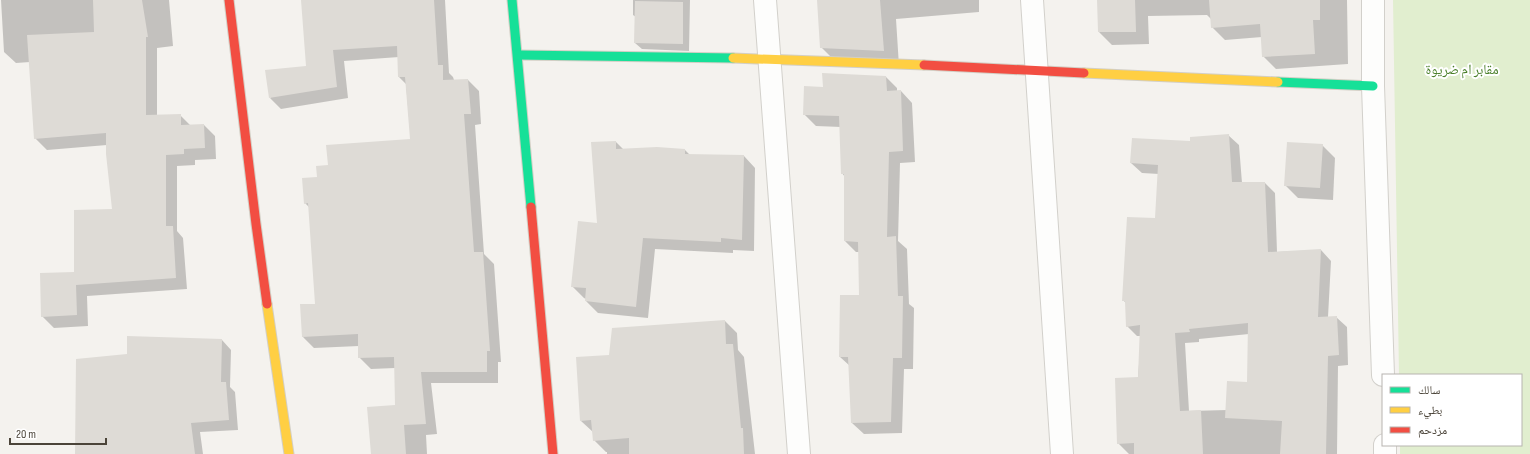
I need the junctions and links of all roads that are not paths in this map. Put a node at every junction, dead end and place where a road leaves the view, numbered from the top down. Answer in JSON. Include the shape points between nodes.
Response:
{"nodes":[{"id":1,"x":229,"y":0,"type":"edge"},
{"id":2,"x":512,"y":0,"type":"edge"},
{"id":3,"x":765,"y":0,"type":"edge"},
{"id":4,"x":1032,"y":0,"type":"edge"},
{"id":5,"x":1373,"y":0,"type":"edge"},
{"id":6,"x":518,"y":55,"type":"junction"},
{"id":7,"x":769,"y":58,"type":"junction"},
{"id":8,"x":1036,"y":71,"type":"junction"},
{"id":9,"x":1373,"y":86,"type":"junction"},
{"id":10,"x":1383,"y":374,"type":"edge"},
{"id":11,"x":289,"y":454,"type":"edge"},
{"id":12,"x":554,"y":454,"type":"edge"},
{"id":13,"x":799,"y":454,"type":"edge"},
{"id":14,"x":1062,"y":454,"type":"edge"}],
"edges":[{"from":1,"to":11,"type":"street","via":[[256,224]]},
{"from":2,"to":6,"type":"street"},
{"from":3,"to":7,"type":"street"},
{"from":4,"to":8,"type":"street"},
{"from":5,"to":9,"type":"street"},
{"from":6,"to":7,"type":"street"},
{"from":6,"to":12,"type":"street"},
{"from":7,"to":8,"type":"street"},
{"from":7,"to":13,"type":"street"},
{"from":8,"to":9,"type":"street"},
{"from":8,"to":14,"type":"street"},
{"from":9,"to":10,"type":"street"}]}
